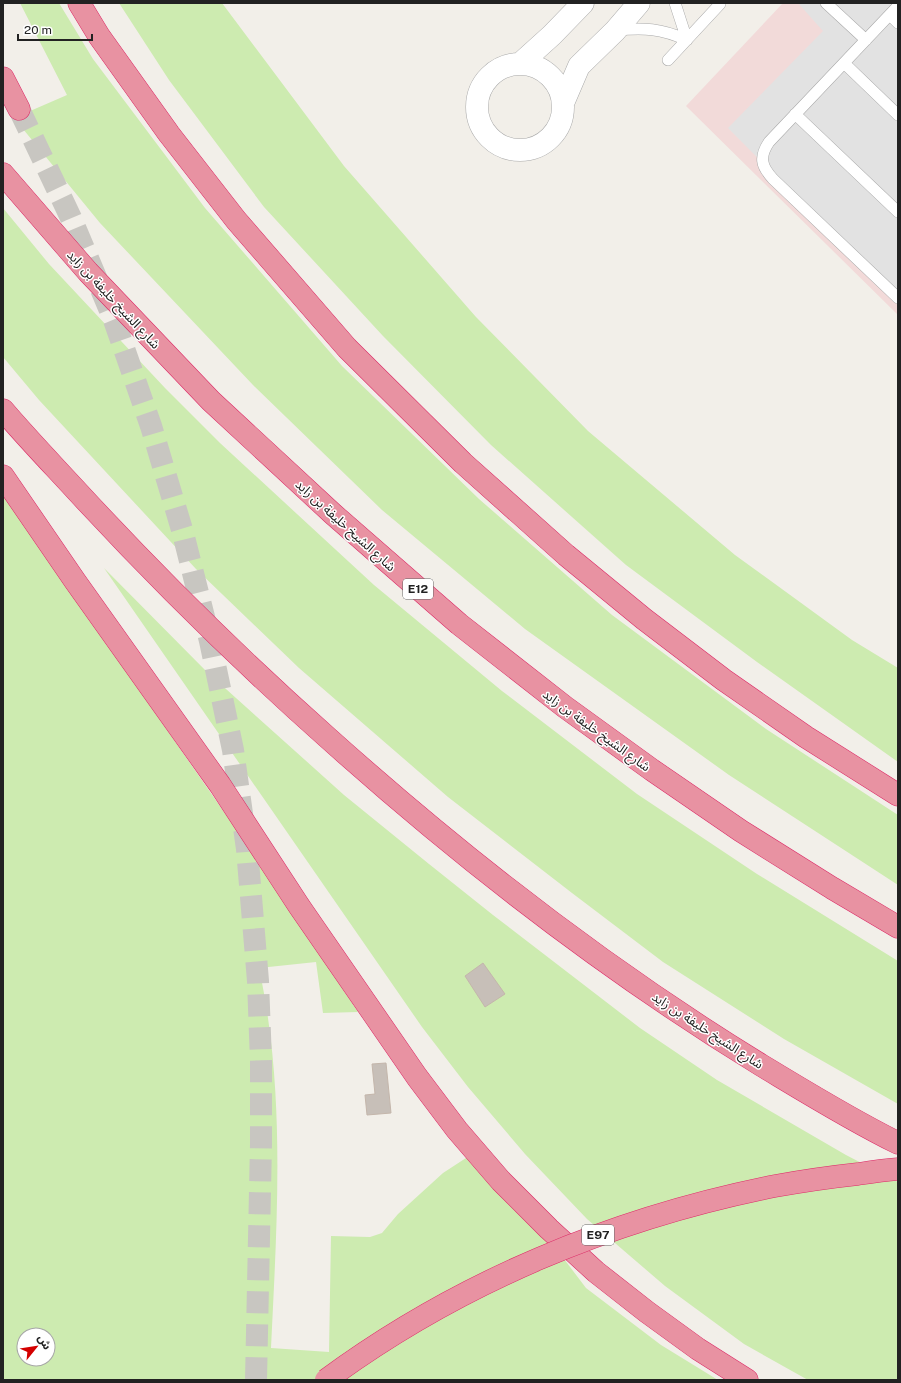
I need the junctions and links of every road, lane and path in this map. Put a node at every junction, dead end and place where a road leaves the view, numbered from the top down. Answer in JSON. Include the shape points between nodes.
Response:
{"nodes":[{"id":1,"x":79,"y":3,"type":"edge"},
{"id":2,"x":583,"y":3,"type":"edge"},
{"id":3,"x":639,"y":3,"type":"edge"},
{"id":4,"x":675,"y":3,"type":"edge"},
{"id":5,"x":826,"y":3,"type":"edge"},
{"id":6,"x":720,"y":4,"type":"edge"},
{"id":7,"x":898,"y":6,"type":"edge"},
{"id":8,"x":890,"y":15,"type":"junction"},
{"id":9,"x":898,"y":23,"type":"edge"},
{"id":10,"x":615,"y":31,"type":"junction"},
{"id":11,"x":687,"y":40,"type":"junction"},
{"id":12,"x":866,"y":40,"type":"junction"},
{"id":13,"x":668,"y":60,"type":"dead end"},
{"id":14,"x":521,"y":63,"type":"junction"},
{"id":15,"x":844,"y":63,"type":"junction"},
{"id":16,"x":3,"y":78,"type":"edge"},
{"id":17,"x":564,"y":101,"type":"junction"},
{"id":18,"x":19,"y":109,"type":"tunnel mouth"},
{"id":19,"x":796,"y":114,"type":"junction"},
{"id":20,"x":898,"y":115,"type":"edge"},
{"id":21,"x":3,"y":174,"type":"edge"},
{"id":22,"x":898,"y":212,"type":"edge"},
{"id":23,"x":898,"y":298,"type":"edge"},
{"id":24,"x":3,"y":410,"type":"edge"},
{"id":25,"x":3,"y":476,"type":"edge"},
{"id":26,"x":898,"y":795,"type":"edge"},
{"id":27,"x":898,"y":927,"type":"edge"},
{"id":28,"x":898,"y":1143,"type":"edge"},
{"id":29,"x":898,"y":1169,"type":"edge"},
{"id":30,"x":326,"y":1380,"type":"edge"},
{"id":31,"x":747,"y":1380,"type":"edge"}],
"edges":[{"from":1,"to":26,"type":"highway","via":[[99,36],[169,134],[236,220],[347,348],[463,464],[566,556],[724,680],[800,733]]},
{"from":2,"to":14,"type":"street","via":[[552,36]]},
{"from":3,"to":10,"type":"street"},
{"from":4,"to":11,"type":"lane"},
{"from":5,"to":12,"type":"lane"},
{"from":6,"to":11,"type":"lane"},
{"from":7,"to":8,"type":"lane"},
{"from":8,"to":9,"type":"lane"},
{"from":8,"to":12,"type":"lane"},
{"from":10,"to":11,"type":"lane","via":[[642,28],[658,30]]},
{"from":10,"to":17,"type":"street","via":[[579,66]]},
{"from":11,"to":13,"type":"lane"},
{"from":12,"to":15,"type":"lane"},
{"from":14,"to":17,"type":"street","via":[[536,66],[549,74],[559,86]]},
{"from":14,"to":17,"type":"street","via":[[508,64],[497,70],[481,88],[477,112],[488,135],[497,143],[520,150],[544,144],[560,125]]},
{"from":15,"to":19,"type":"lane"},
{"from":15,"to":20,"type":"lane"},
{"from":16,"to":18,"type":"highway"},
{"from":19,"to":22,"type":"lane"},
{"from":19,"to":23,"type":"lane","via":[[763,151],[762,162],[766,172]]},
{"from":21,"to":27,"type":"highway","name":"شارع الشيخ خليفة بن زايد","number":"E12","via":[[88,272],[211,401],[333,514],[459,624],[565,707],[652,770],[741,831]]},
{"from":24,"to":28,"type":"highway","name":"شارع الشيخ خليفة بن زايد","via":[[153,572],[231,649],[414,814],[469,859],[634,983],[803,1090]]},
{"from":25,"to":31,"type":"highway","via":[[220,785],[299,906],[417,1077],[457,1130],[512,1192],[596,1272],[672,1331]]},
{"from":29,"to":30,"type":"highway","number":"E97","bridge":true,"via":[[811,1179],[731,1195],[652,1216],[574,1244],[499,1276],[424,1316]]}]}
